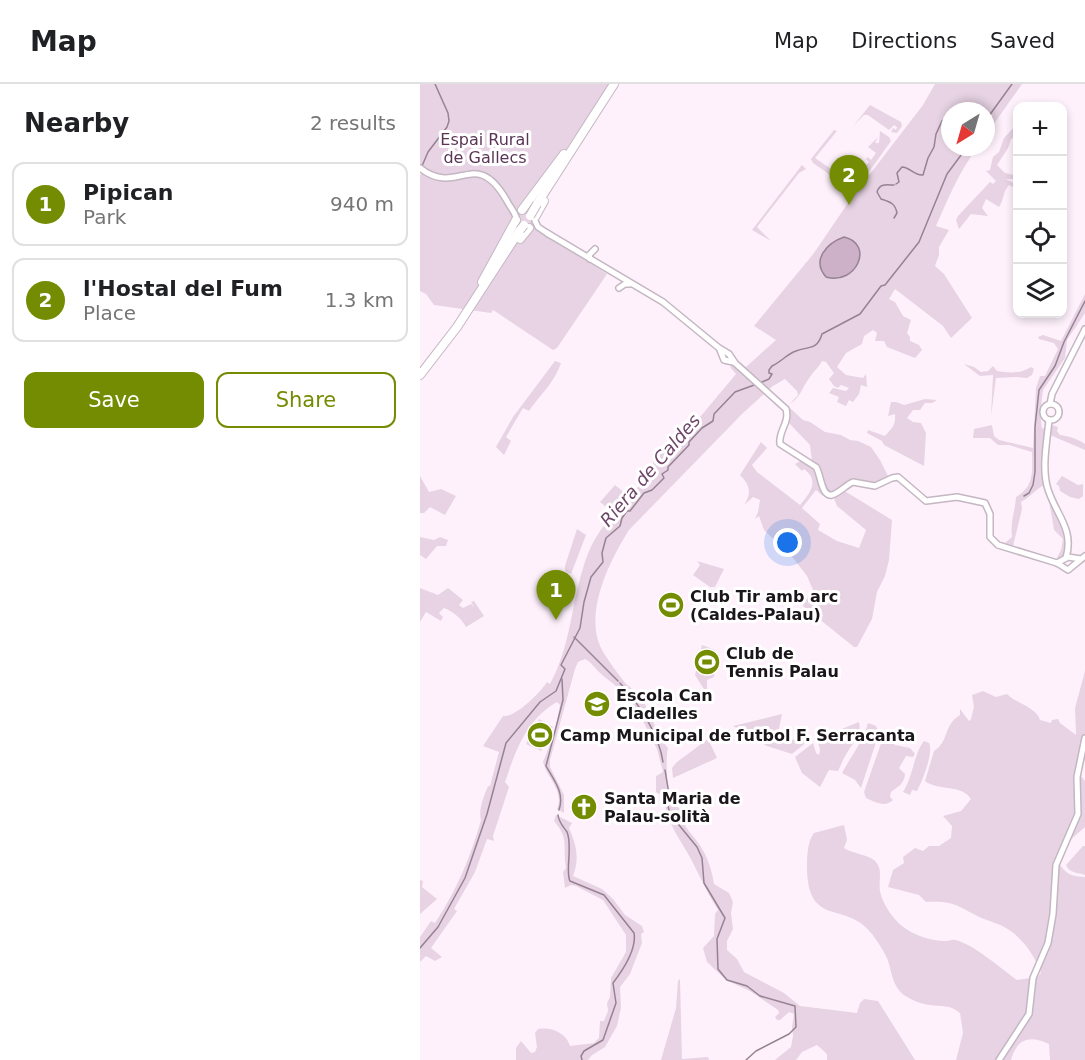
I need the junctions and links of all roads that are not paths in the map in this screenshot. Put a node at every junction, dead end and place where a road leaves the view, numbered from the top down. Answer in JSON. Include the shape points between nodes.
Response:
{"nodes":[{"id":1,"x":614,"y":84,"type":"edge"},
{"id":2,"x":579,"y":138,"type":"junction"},
{"id":3,"x":420,"y":168,"type":"edge"},
{"id":4,"x":526,"y":221,"type":"junction"},
{"id":5,"x":589,"y":257,"type":"junction"},
{"id":6,"x":618,"y":278,"type":"junction"},
{"id":7,"x":1085,"y":329,"type":"edge"},
{"id":8,"x":420,"y":375,"type":"edge"},
{"id":9,"x":1050,"y":404,"type":"junction"},
{"id":10,"x":1048,"y":420,"type":"junction"},
{"id":11,"x":1083,"y":558,"type":"edge"},
{"id":12,"x":1069,"y":560,"type":"junction"},
{"id":13,"x":1057,"y":563,"type":"junction"},
{"id":14,"x":1064,"y":567,"type":"junction"},
{"id":15,"x":1085,"y":738,"type":"edge"},
{"id":16,"x":999,"y":1060,"type":"edge"}],
"edges":[{"from":1,"to":2,"type":"highway"},
{"from":2,"to":4,"type":"highway"},
{"from":2,"to":4,"type":"highway","bridge":true},
{"from":2,"to":4,"type":"highway","via":[[559,160]]},
{"from":3,"to":4,"type":"main road","via":[[441,179],[475,173],[486,176]]},
{"from":4,"to":5,"type":"main road"},
{"from":4,"to":8,"type":"highway"},
{"from":5,"to":6,"type":"main road"},
{"from":5,"to":6,"type":"main road"},
{"from":6,"to":13,"type":"main road","via":[[687,320],[786,410],[780,444],[816,467],[827,495],[853,482],[875,486],[896,477],[924,501],[957,497],[980,501],[988,507],[993,542]]},
{"from":7,"to":9,"type":"main road"},
{"from":9,"to":10,"type":"main road","via":[[1043,411]]},
{"from":9,"to":10,"type":"main road","via":[[1058,408],[1059,414]]},
{"from":10,"to":12,"type":"main road","via":[[1047,485],[1067,529]]},
{"from":11,"to":12,"type":"main road"},
{"from":12,"to":13,"type":"main road"},
{"from":12,"to":14,"type":"main road"},
{"from":12,"to":14,"type":"main road","via":[[1069,570]]},
{"from":13,"to":14,"type":"main road"},
{"from":15,"to":16,"type":"main road","via":[[1078,772],[1078,814],[1056,865],[1048,943],[1033,978],[1029,1014]]}]}
